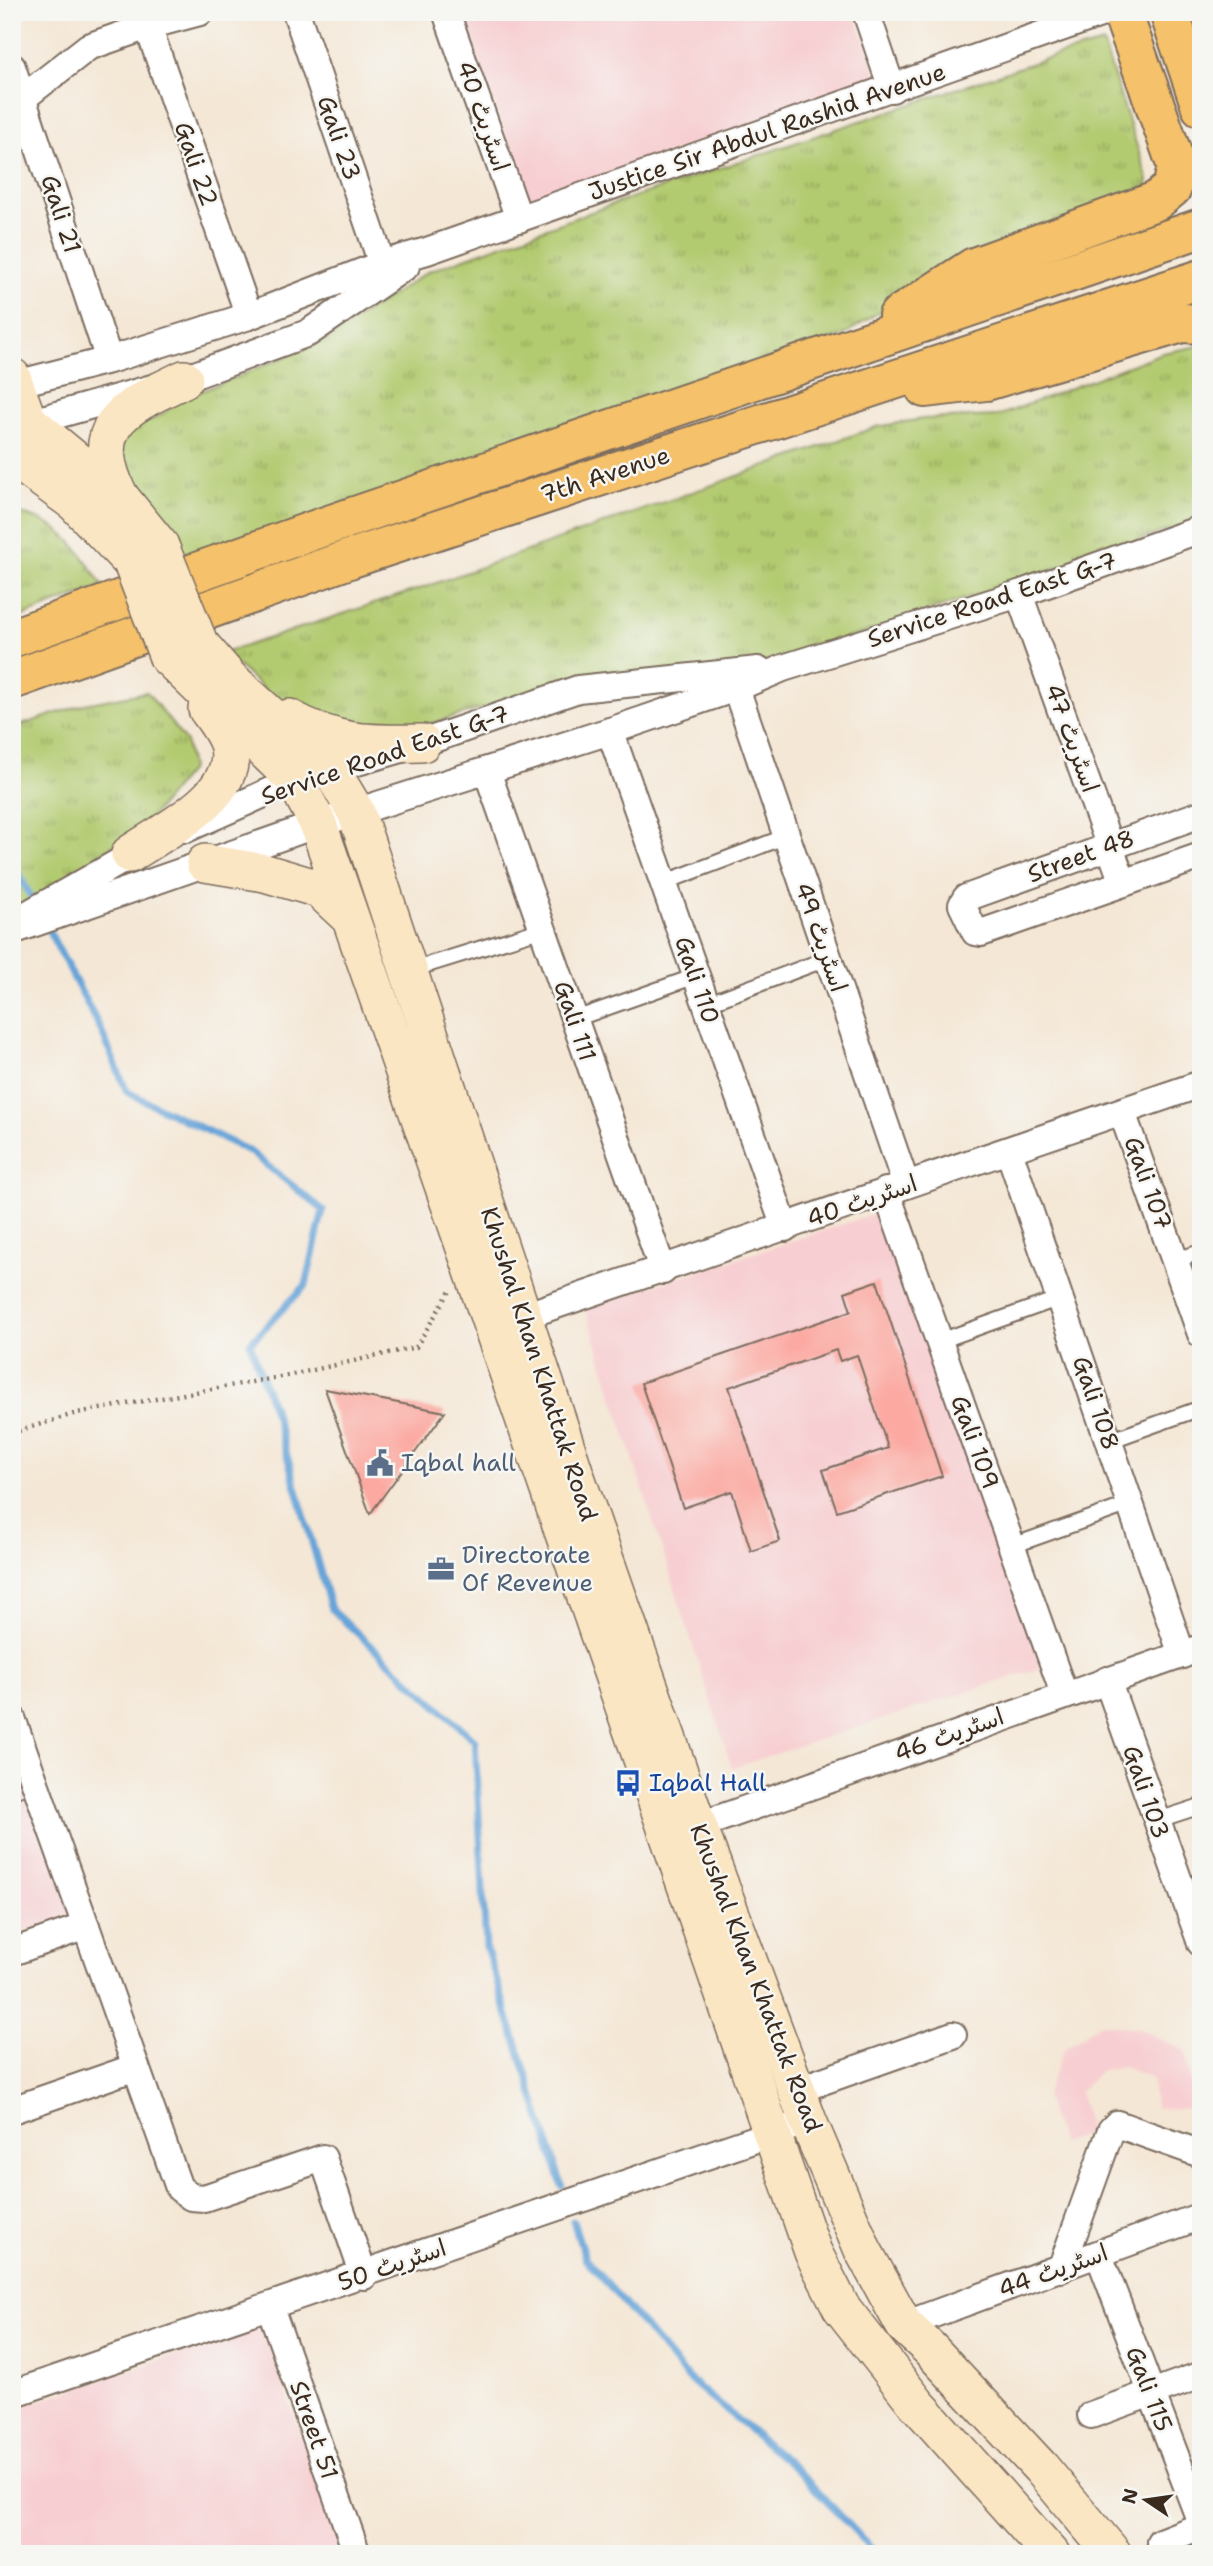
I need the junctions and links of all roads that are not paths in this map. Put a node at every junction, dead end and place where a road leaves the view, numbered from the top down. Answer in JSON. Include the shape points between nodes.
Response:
{"nodes":[{"id":1,"x":200,"y":12,"type":"edge"},
{"id":2,"x":296,"y":12,"type":"edge"},
{"id":3,"x":446,"y":12,"type":"edge"},
{"id":4,"x":866,"y":12,"type":"edge"},
{"id":5,"x":1106,"y":12,"type":"edge"},
{"id":6,"x":1122,"y":12,"type":"edge"},
{"id":7,"x":1169,"y":12,"type":"edge"},
{"id":8,"x":1080,"y":17,"type":"edge"},
{"id":9,"x":146,"y":19,"type":"edge"},
{"id":10,"x":12,"y":68,"type":"edge"},
{"id":11,"x":891,"y":89,"type":"junction"},
{"id":12,"x":17,"y":99,"type":"edge"},
{"id":13,"x":1201,"y":107,"type":"edge"},
{"id":14,"x":519,"y":219,"type":"junction"},
{"id":15,"x":1201,"y":228,"type":"edge"},
{"id":16,"x":427,"y":251,"type":"junction"},
{"id":17,"x":382,"y":264,"type":"junction"},
{"id":18,"x":1201,"y":279,"type":"edge"},
{"id":19,"x":249,"y":316,"type":"junction"},
{"id":20,"x":1201,"y":324,"type":"edge"},
{"id":21,"x":849,"y":348,"type":"junction"},
{"id":22,"x":109,"y":360,"type":"junction"},
{"id":23,"x":184,"y":379,"type":"junction"},
{"id":24,"x":13,"y":382,"type":"edge"},
{"id":25,"x":847,"y":397,"type":"junction"},
{"id":26,"x":18,"y":434,"type":"edge"},
{"id":27,"x":12,"y":490,"type":"edge"},
{"id":28,"x":120,"y":496,"type":"junction"},
{"id":29,"x":75,"y":503,"type":"junction"},
{"id":30,"x":1201,"y":529,"type":"edge"},
{"id":31,"x":146,"y":555,"type":"junction"},
{"id":32,"x":1018,"y":594,"type":"junction"},
{"id":33,"x":12,"y":638,"type":"edge"},
{"id":34,"x":184,"y":659,"type":"junction"},
{"id":35,"x":783,"y":668,"type":"junction"},
{"id":36,"x":230,"y":679,"type":"junction"},
{"id":37,"x":12,"y":680,"type":"edge"},
{"id":38,"x":736,"y":688,"type":"junction"},
{"id":39,"x":610,"y":732,"type":"junction"},
{"id":40,"x":422,"y":743,"type":"junction"},
{"id":41,"x":331,"y":770,"type":"junction"},
{"id":42,"x":487,"y":771,"type":"junction"},
{"id":43,"x":295,"y":780,"type":"junction"},
{"id":44,"x":356,"y":812,"type":"junction"},
{"id":45,"x":1201,"y":814,"type":"edge"},
{"id":46,"x":318,"y":824,"type":"junction"},
{"id":47,"x":787,"y":836,"type":"junction"},
{"id":48,"x":1110,"y":845,"type":"junction"},
{"id":49,"x":130,"y":854,"type":"junction"},
{"id":50,"x":1201,"y":856,"type":"edge"},
{"id":51,"x":205,"y":863,"type":"junction"},
{"id":52,"x":663,"y":883,"type":"junction"},
{"id":53,"x":1123,"y":883,"type":"junction"},
{"id":54,"x":351,"y":919,"type":"junction"},
{"id":55,"x":12,"y":923,"type":"edge"},
{"id":56,"x":543,"y":929,"type":"junction"},
{"id":57,"x":12,"y":931,"type":"edge"},
{"id":58,"x":829,"y":958,"type":"junction"},
{"id":59,"x":408,"y":970,"type":"junction"},
{"id":60,"x":696,"y":976,"type":"junction"},
{"id":61,"x":706,"y":1004,"type":"junction"},
{"id":62,"x":575,"y":1020,"type":"junction"},
{"id":63,"x":1201,"y":1084,"type":"edge"},
{"id":64,"x":1122,"y":1112,"type":"junction"},
{"id":65,"x":1009,"y":1151,"type":"junction"},
{"id":66,"x":896,"y":1188,"type":"junction"},
{"id":67,"x":785,"y":1228,"type":"junction"},
{"id":68,"x":1201,"y":1252,"type":"edge"},
{"id":69,"x":1175,"y":1260,"type":"junction"},
{"id":70,"x":663,"y":1271,"type":"junction"},
{"id":71,"x":1060,"y":1298,"type":"junction"},
{"id":72,"x":524,"y":1316,"type":"junction"},
{"id":73,"x":1201,"y":1334,"type":"edge"},
{"id":74,"x":940,"y":1341,"type":"junction"},
{"id":75,"x":1201,"y":1408,"type":"edge"},
{"id":76,"x":1109,"y":1441,"type":"junction"},
{"id":77,"x":561,"y":1480,"type":"junction"},
{"id":78,"x":1130,"y":1504,"type":"junction"},
{"id":79,"x":1012,"y":1546,"type":"junction"},
{"id":80,"x":1191,"y":1651,"type":"edge"},
{"id":81,"x":1107,"y":1680,"type":"junction"},
{"id":82,"x":1065,"y":1694,"type":"junction"},
{"id":83,"x":12,"y":1718,"type":"edge"},
{"id":84,"x":1201,"y":1806,"type":"edge"},
{"id":85,"x":1155,"y":1821,"type":"junction"},
{"id":86,"x":698,"y":1826,"type":"junction"},
{"id":87,"x":86,"y":1926,"type":"junction"},
{"id":88,"x":1201,"y":1943,"type":"edge"},
{"id":89,"x":12,"y":1952,"type":"edge"},
{"id":90,"x":953,"y":2035,"type":"dead end"},
{"id":91,"x":136,"y":2067,"type":"junction"},
{"id":92,"x":803,"y":2106,"type":"junction"},
{"id":93,"x":12,"y":2110,"type":"edge"},
{"id":94,"x":771,"y":2132,"type":"junction"},
{"id":95,"x":1201,"y":2154,"type":"edge"},
{"id":96,"x":1201,"y":2216,"type":"edge"},
{"id":97,"x":1099,"y":2255,"type":"junction"},
{"id":98,"x":1061,"y":2269,"type":"junction"},
{"id":99,"x":364,"y":2276,"type":"junction"},
{"id":100,"x":270,"y":2307,"type":"junction"},
{"id":101,"x":904,"y":2325,"type":"junction"},
{"id":102,"x":1201,"y":2375,"type":"edge"},
{"id":103,"x":1150,"y":2393,"type":"junction"},
{"id":104,"x":12,"y":2394,"type":"edge"},
{"id":105,"x":1091,"y":2415,"type":"dead end"},
{"id":106,"x":1201,"y":2525,"type":"edge"},
{"id":107,"x":1160,"y":2542,"type":"dead end"},
{"id":108,"x":357,"y":2554,"type":"edge"},
{"id":109,"x":1051,"y":2554,"type":"edge"},
{"id":110,"x":1112,"y":2554,"type":"edge"}],
"edges":[{"from":1,"to":9,"type":"street"},
{"from":2,"to":17,"type":"street","name":"Gali 23"},
{"from":3,"to":14,"type":"street","name":"اسٹریٹ 40"},
{"from":4,"to":11,"type":"street"},
{"from":5,"to":8,"type":"street","name":"Justice Sir Abdul Rashid Avenue"},
{"from":6,"to":21,"type":"main road","via":[[1177,167],[1172,188],[1156,201],[974,267]]},
{"from":7,"to":13,"type":"main road"},
{"from":8,"to":11,"type":"street","name":"Justice Sir Abdul Rashid Avenue"},
{"from":9,"to":12,"type":"street","via":[[88,47]]},
{"from":9,"to":19,"type":"street","name":"Gali 22"},
{"from":10,"to":12,"type":"street","name":"Gali 21"},
{"from":11,"to":14,"type":"street","name":"Justice Sir Abdul Rashid Avenue"},
{"from":12,"to":22,"type":"street","name":"Gali 21"},
{"from":14,"to":16,"type":"street","name":"Justice Sir Abdul Rashid Avenue"},
{"from":15,"to":21,"type":"main road","name":"7th Avenue"},
{"from":16,"to":17,"type":"street","name":"Justice Sir Abdul Rashid Avenue"},
{"from":16,"to":23,"type":"street","name":"Justice Sir Abdul Rashid Avenue","via":[[308,333]]},
{"from":17,"to":19,"type":"street","name":"Justice Sir Abdul Rashid Avenue"},
{"from":18,"to":25,"type":"main road","name":"7th Avenue"},
{"from":19,"to":22,"type":"street","name":"Justice Sir Abdul Rashid Avenue"},
{"from":20,"to":25,"type":"main road","via":[[1182,323],[986,381]]},
{"from":21,"to":33,"type":"main road","name":"7th Avenue"},
{"from":22,"to":24,"type":"street","name":"Justice Sir Abdul Rashid Avenue"},
{"from":23,"to":26,"type":"street","name":"Justice Sir Abdul Rashid Avenue"},
{"from":23,"to":28,"type":"street","via":[[132,405],[111,432],[105,459]]},
{"from":24,"to":26,"type":"street"},
{"from":25,"to":37,"type":"main road","name":"7th Avenue","via":[[352,558]]},
{"from":26,"to":28,"type":"street"},
{"from":26,"to":29,"type":"street","via":[[26,467]]},
{"from":27,"to":29,"type":"street"},
{"from":28,"to":31,"type":"street"},
{"from":29,"to":31,"type":"street"},
{"from":30,"to":32,"type":"street","name":"Service Road East G-7"},
{"from":31,"to":34,"type":"street","name":"Khushal Khan Khattak Road","bridge":true},
{"from":32,"to":35,"type":"street","name":"Service Road East G-7"},
{"from":32,"to":48,"type":"street","name":"اسٹریٹ 47"},
{"from":34,"to":36,"type":"street","name":"Khushal Khan Khattak Road"},
{"from":34,"to":43,"type":"street","name":"Khushal Khan Khattak Road"},
{"from":34,"to":49,"type":"street","via":[[229,748],[226,773],[217,792],[200,807]]},
{"from":35,"to":38,"type":"street","name":"Service Road East G-7"},
{"from":35,"to":40,"type":"street","name":"Service Road East G-7","via":[[578,689]]},
{"from":36,"to":40,"type":"street","via":[[277,712],[318,733],[359,744]]},
{"from":36,"to":41,"type":"street","name":"Khushal Khan Khattak Road"},
{"from":38,"to":39,"type":"street","name":"Service Road East G-7"},
{"from":38,"to":47,"type":"street","name":"اسٹریٹ 49"},
{"from":39,"to":42,"type":"street","name":"Service Road East G-7"},
{"from":39,"to":52,"type":"street","name":"Gali 110"},
{"from":40,"to":41,"type":"street","name":"Service Road East G-7"},
{"from":41,"to":43,"type":"street","name":"Service Road East G-7"},
{"from":41,"to":44,"type":"street","name":"Khushal Khan Khattak Road"},
{"from":42,"to":44,"type":"street","name":"Service Road East G-7"},
{"from":42,"to":56,"type":"street","name":"Gali 111"},
{"from":43,"to":46,"type":"street","name":"Khushal Khan Khattak Road"},
{"from":43,"to":49,"type":"street","name":"Service Road East G-7"},
{"from":44,"to":46,"type":"street","name":"Service Road East G-7"},
{"from":44,"to":59,"type":"street","name":"Khushal Khan Khattak Road"},
{"from":45,"to":48,"type":"street","name":"Street 48"},
{"from":46,"to":51,"type":"street","name":"Service Road East G-7"},
{"from":46,"to":54,"type":"street","name":"Khushal Khan Khattak Road"},
{"from":47,"to":52,"type":"lane"},
{"from":47,"to":58,"type":"street","name":"اسٹریٹ 49"},
{"from":48,"to":53,"type":"street","name":"اسٹریٹ 47"},
{"from":48,"to":53,"type":"street","name":"Street 48","via":[[962,900],[975,932],[981,933]]},
{"from":49,"to":55,"type":"street","name":"Service Road East G-7"},
{"from":50,"to":53,"type":"street","name":"Street 48"},
{"from":51,"to":54,"type":"street","via":[[265,873],[319,889]]},
{"from":51,"to":57,"type":"street","name":"Service Road East G-7"},
{"from":52,"to":60,"type":"street","name":"Gali 110"},
{"from":54,"to":77,"type":"street","name":"Khushal Khan Khattak Road","via":[[469,1261]]},
{"from":56,"to":59,"type":"lane"},
{"from":56,"to":62,"type":"street","name":"Gali 111"},
{"from":58,"to":61,"type":"lane"},
{"from":58,"to":66,"type":"street","name":"اسٹریٹ 49"},
{"from":59,"to":72,"type":"street","name":"Khushal Khan Khattak Road"},
{"from":60,"to":61,"type":"street","name":"Gali 110"},
{"from":60,"to":62,"type":"lane"},
{"from":61,"to":67,"type":"street","name":"Gali 110"},
{"from":62,"to":70,"type":"street","name":"Gali 111"},
{"from":63,"to":64,"type":"street","name":"اسٹریٹ 40"},
{"from":64,"to":65,"type":"street","name":"اسٹریٹ 40"},
{"from":64,"to":69,"type":"street","name":"Gali 107"},
{"from":65,"to":66,"type":"street","name":"اسٹریٹ 40"},
{"from":65,"to":71,"type":"street","name":"Gali 108"},
{"from":66,"to":67,"type":"street","name":"اسٹریٹ 40"},
{"from":66,"to":74,"type":"street","name":"Gali 109"},
{"from":67,"to":70,"type":"street","name":"اسٹریٹ 40"},
{"from":68,"to":69,"type":"lane"},
{"from":69,"to":73,"type":"street","name":"Gali 107"},
{"from":70,"to":72,"type":"street","name":"اسٹریٹ 40"},
{"from":71,"to":74,"type":"lane"},
{"from":71,"to":76,"type":"street","name":"Gali 108"},
{"from":72,"to":77,"type":"street","name":"Khushal Khan Khattak Road"},
{"from":74,"to":79,"type":"street","name":"Gali 109"},
{"from":75,"to":76,"type":"lane"},
{"from":76,"to":78,"type":"street","name":"Gali 108"},
{"from":77,"to":86,"type":"street","name":"Khushal Khan Khattak Road"},
{"from":77,"to":94,"type":"street","name":"Khushal Khan Khattak Road"},
{"from":78,"to":79,"type":"lane"},
{"from":78,"to":80,"type":"street","name":"Gali 108"},
{"from":79,"to":82,"type":"street","name":"Gali 109"},
{"from":80,"to":81,"type":"street","name":"اسٹریٹ 46"},
{"from":81,"to":82,"type":"street","name":"اسٹریٹ 46"},
{"from":81,"to":85,"type":"street","name":"Gali 103"},
{"from":82,"to":86,"type":"street","name":"اسٹریٹ 46"},
{"from":83,"to":87,"type":"street"},
{"from":84,"to":85,"type":"lane"},
{"from":85,"to":88,"type":"street","name":"Gali 103"},
{"from":86,"to":92,"type":"street","name":"Khushal Khan Khattak Road"},
{"from":87,"to":89,"type":"street"},
{"from":87,"to":91,"type":"street"},
{"from":90,"to":92,"type":"street","name":"اسٹریٹ 50"},
{"from":91,"to":93,"type":"street"},
{"from":91,"to":99,"type":"street","via":[[179,2188],[191,2197],[204,2198],[323,2158]]},
{"from":92,"to":94,"type":"street","name":"اسٹریٹ 50"},
{"from":92,"to":101,"type":"street","name":"Khushal Khan Khattak Road","via":[[863,2250]]},
{"from":94,"to":99,"type":"street","name":"اسٹریٹ 50"},
{"from":94,"to":109,"type":"street","name":"Khushal Khan Khattak Road","via":[[813,2252],[841,2307],[916,2403]]},
{"from":95,"to":98,"type":"street","via":[[1117,2124]]},
{"from":96,"to":97,"type":"street","name":"اسٹریٹ 44"},
{"from":97,"to":98,"type":"street","name":"اسٹریٹ 44"},
{"from":97,"to":103,"type":"street","name":"Gali 115"},
{"from":98,"to":101,"type":"street","name":"اسٹریٹ 44"},
{"from":99,"to":100,"type":"street","name":"اسٹریٹ 50"},
{"from":100,"to":104,"type":"street","name":"اسٹریٹ 50"},
{"from":100,"to":108,"type":"street","name":"Street 51"},
{"from":101,"to":110,"type":"street","name":"Khushal Khan Khattak Road","via":[[1041,2468]]},
{"from":102,"to":103,"type":"street"},
{"from":103,"to":105,"type":"street"},
{"from":103,"to":106,"type":"street","name":"Gali 115"},
{"from":106,"to":107,"type":"street"}]}
